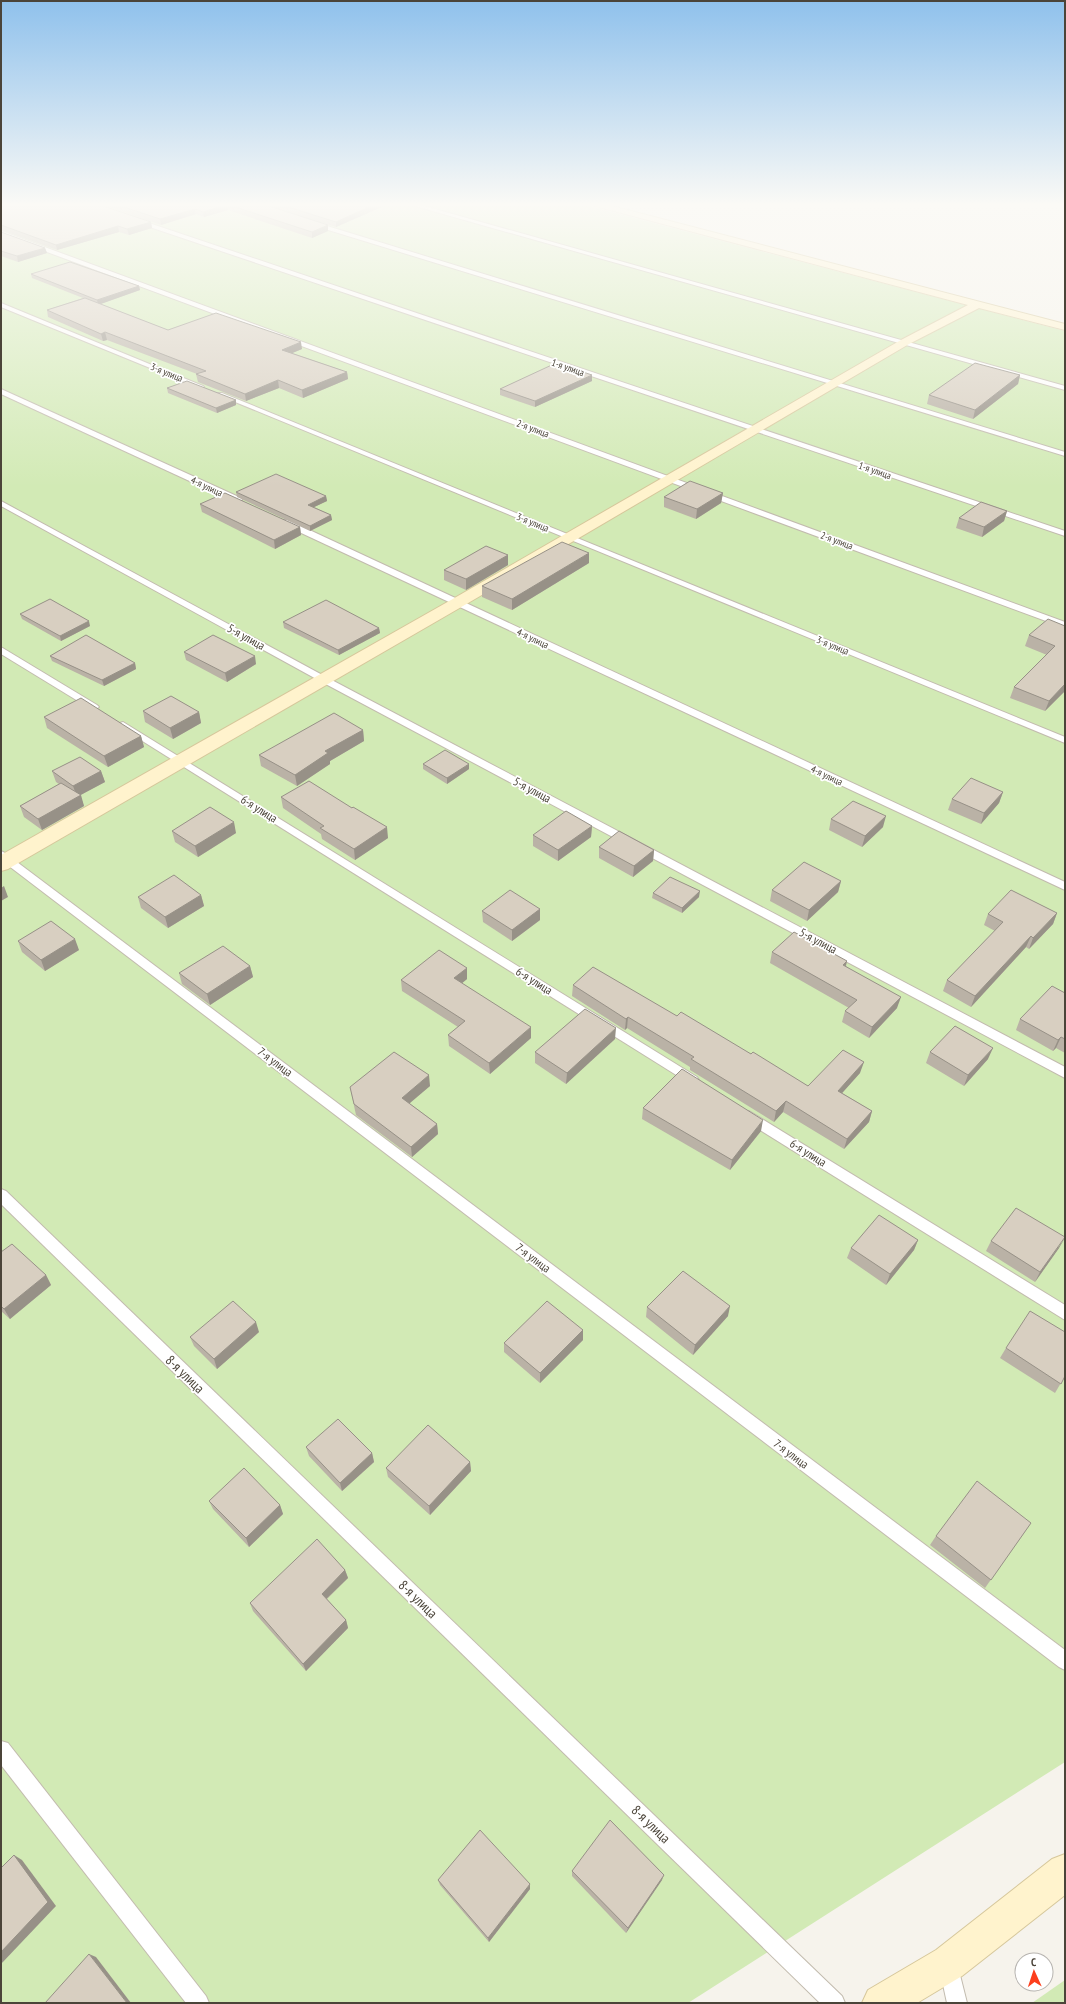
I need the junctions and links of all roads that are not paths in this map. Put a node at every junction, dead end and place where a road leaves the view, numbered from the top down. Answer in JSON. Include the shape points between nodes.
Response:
{"nodes":[{"id":1,"x":183,"y":300,"type":"edge"},
{"id":2,"x":369,"y":300,"type":"edge"},
{"id":3,"x":561,"y":300,"type":"edge"},
{"id":4,"x":753,"y":300,"type":"edge"},
{"id":5,"x":956,"y":300,"type":"edge"},
{"id":6,"x":1,"y":305,"type":"edge"},
{"id":7,"x":977,"y":305,"type":"junction"},
{"id":8,"x":1065,"y":327,"type":"edge"},
{"id":9,"x":905,"y":342,"type":"junction"},
{"id":10,"x":836,"y":383,"type":"junction"},
{"id":11,"x":1065,"y":388,"type":"edge"},
{"id":12,"x":1,"y":390,"type":"edge"},
{"id":13,"x":754,"y":430,"type":"junction"},
{"id":14,"x":1065,"y":454,"type":"edge"},
{"id":15,"x":670,"y":478,"type":"junction"},
{"id":16,"x":1,"y":503,"type":"edge"},
{"id":17,"x":247,"y":505,"type":"edge"},
{"id":18,"x":276,"y":518,"type":"edge"},
{"id":19,"x":1065,"y":534,"type":"edge"},
{"id":20,"x":568,"y":537,"type":"junction"},
{"id":21,"x":457,"y":603,"type":"junction"},
{"id":22,"x":1065,"y":625,"type":"edge"},
{"id":23,"x":1,"y":650,"type":"edge"},
{"id":24,"x":323,"y":679,"type":"junction"},
{"id":25,"x":1065,"y":740,"type":"edge"},
{"id":26,"x":182,"y":760,"type":"junction"},
{"id":27,"x":3,"y":860,"type":"edge"},
{"id":28,"x":1065,"y":886,"type":"edge"},
{"id":29,"x":1065,"y":1073,"type":"edge"},
{"id":30,"x":701,"y":1086,"type":"edge"},
{"id":31,"x":741,"y":1111,"type":"edge"},
{"id":32,"x":1,"y":1195,"type":"edge"},
{"id":33,"x":1065,"y":1313,"type":"edge"},
{"id":34,"x":1065,"y":1661,"type":"edge"},
{"id":35,"x":1,"y":1750,"type":"edge"},
{"id":36,"x":1065,"y":1872,"type":"edge"},
{"id":37,"x":949,"y":1963,"type":"junction"},
{"id":38,"x":199,"y":2003,"type":"edge"},
{"id":39,"x":835,"y":2003,"type":"edge"},
{"id":40,"x":881,"y":2003,"type":"edge"},
{"id":41,"x":957,"y":2003,"type":"edge"}],
"edges":[{"from":1,"to":15,"type":"lane","name":"2-я улица"},
{"from":2,"to":13,"type":"lane","name":"1-я улица"},
{"from":3,"to":10,"type":"lane"},
{"from":4,"to":9,"type":"lane"},
{"from":5,"to":7,"type":"street"},
{"from":6,"to":20,"type":"lane","name":"3-я улица"},
{"from":7,"to":8,"type":"street"},
{"from":7,"to":9,"type":"street"},
{"from":9,"to":10,"type":"street"},
{"from":9,"to":11,"type":"lane"},
{"from":10,"to":13,"type":"street"},
{"from":10,"to":14,"type":"lane"},
{"from":12,"to":17,"type":"lane","name":"4-я улица"},
{"from":13,"to":15,"type":"street"},
{"from":13,"to":19,"type":"lane","name":"1-я улица"},
{"from":15,"to":20,"type":"street"},
{"from":15,"to":22,"type":"lane","name":"2-я улица"},
{"from":16,"to":24,"type":"lane","name":"5-я улица"},
{"from":18,"to":21,"type":"lane","name":"4-я улица"},
{"from":20,"to":21,"type":"street"},
{"from":20,"to":25,"type":"lane","name":"3-я улица"},
{"from":21,"to":24,"type":"street"},
{"from":21,"to":28,"type":"lane","name":"4-я улица"},
{"from":23,"to":26,"type":"lane","name":"6-я улица"},
{"from":24,"to":26,"type":"street"},
{"from":24,"to":29,"type":"lane","name":"5-я улица"},
{"from":26,"to":27,"type":"street"},
{"from":26,"to":30,"type":"lane","name":"6-я улица"},
{"from":27,"to":34,"type":"lane","name":"7-я улица"},
{"from":31,"to":33,"type":"lane","name":"6-я улица"},
{"from":32,"to":39,"type":"lane","name":"8-я улица"},
{"from":35,"to":38,"type":"lane"},
{"from":36,"to":37,"type":"street"},
{"from":37,"to":40,"type":"street"},
{"from":37,"to":41,"type":"lane"}]}
